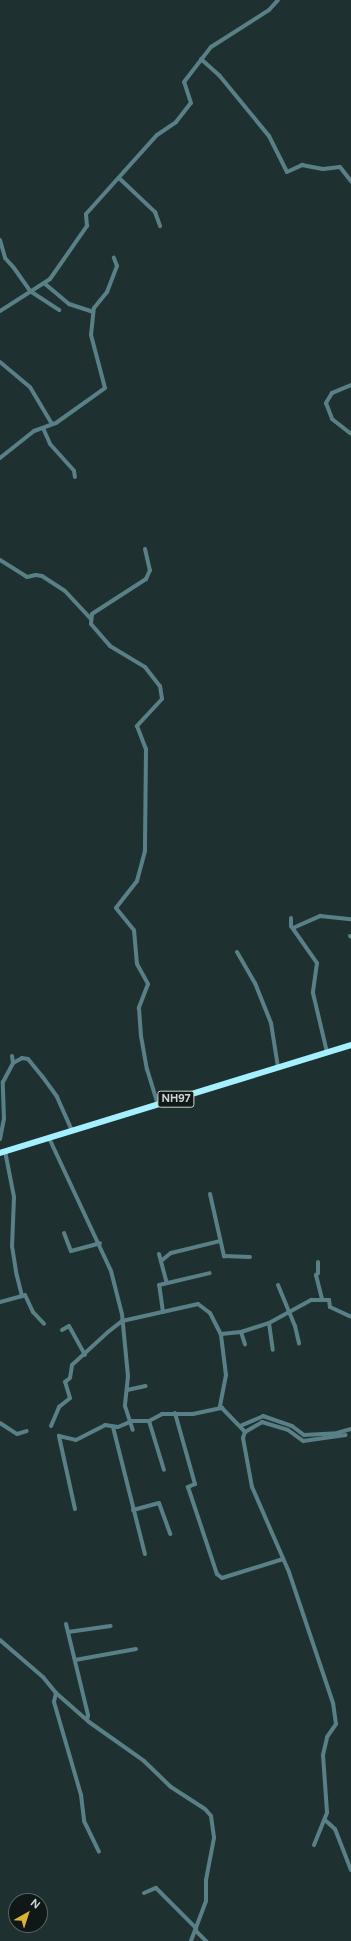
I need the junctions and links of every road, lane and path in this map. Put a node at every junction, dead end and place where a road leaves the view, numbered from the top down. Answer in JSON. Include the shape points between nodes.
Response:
{"nodes":[{"id":1,"x":278,"y":0,"type":"edge"},
{"id":2,"x":201,"y":59,"type":"junction"},
{"id":3,"x":119,"y":178,"type":"junction"},
{"id":4,"x":351,"y":181,"type":"edge"},
{"id":5,"x":160,"y":226,"type":"dead end"},
{"id":6,"x":0,"y":240,"type":"edge"},
{"id":7,"x":114,"y":258,"type":"dead end"},
{"id":8,"x":44,"y":283,"type":"junction"},
{"id":9,"x":30,"y":291,"type":"junction"},
{"id":10,"x":59,"y":310,"type":"dead end"},
{"id":11,"x":0,"y":311,"type":"edge"},
{"id":12,"x":93,"y":312,"type":"junction"},
{"id":13,"x":0,"y":362,"type":"edge"},
{"id":14,"x":351,"y":385,"type":"edge"},
{"id":15,"x":52,"y":424,"type":"junction"},
{"id":16,"x":43,"y":428,"type":"junction"},
{"id":17,"x":351,"y":434,"type":"edge"},
{"id":18,"x":0,"y":458,"type":"edge"},
{"id":19,"x":76,"y":477,"type":"dead end"},
{"id":20,"x":145,"y":549,"type":"dead end"},
{"id":21,"x":0,"y":560,"type":"edge"},
{"id":22,"x":91,"y":619,"type":"junction"},
{"id":23,"x":291,"y":918,"type":"dead end"},
{"id":24,"x":351,"y":919,"type":"edge"},
{"id":25,"x":293,"y":928,"type":"junction"},
{"id":26,"x":237,"y":952,"type":"dead end"},
{"id":27,"x":351,"y":1045,"type":"edge"},
{"id":28,"x":327,"y":1052,"type":"junction"},
{"id":29,"x":12,"y":1056,"type":"dead end"},
{"id":30,"x":13,"y":1063,"type":"junction"},
{"id":31,"x":278,"y":1067,"type":"junction"},
{"id":32,"x":158,"y":1104,"type":"junction"},
{"id":33,"x":72,"y":1130,"type":"junction"},
{"id":34,"x":49,"y":1138,"type":"junction"},
{"id":35,"x":0,"y":1139,"type":"edge"},
{"id":36,"x":1,"y":1151,"type":"edge"},
{"id":37,"x":210,"y":1194,"type":"dead end"},
{"id":38,"x":64,"y":1233,"type":"dead end"},
{"id":39,"x":220,"y":1241,"type":"junction"},
{"id":40,"x":100,"y":1243,"type":"junction"},
{"id":41,"x":159,"y":1254,"type":"dead end"},
{"id":42,"x":250,"y":1257,"type":"dead end"},
{"id":43,"x":161,"y":1261,"type":"junction"},
{"id":44,"x":318,"y":1262,"type":"dead end"},
{"id":45,"x":210,"y":1273,"type":"dead end"},
{"id":46,"x":167,"y":1283,"type":"junction"},
{"id":47,"x":278,"y":1285,"type":"dead end"},
{"id":48,"x":22,"y":1296,"type":"junction"},
{"id":49,"x":322,"y":1299,"type":"junction"},
{"id":50,"x":0,"y":1302,"type":"edge"},
{"id":51,"x":163,"y":1312,"type":"junction"},
{"id":52,"x":290,"y":1312,"type":"junction"},
{"id":53,"x":351,"y":1317,"type":"edge"},
{"id":54,"x":122,"y":1321,"type":"junction"},
{"id":55,"x":269,"y":1323,"type":"junction"},
{"id":56,"x":44,"y":1324,"type":"dead end"},
{"id":57,"x":62,"y":1330,"type":"dead end"},
{"id":58,"x":241,"y":1332,"type":"junction"},
{"id":59,"x":221,"y":1334,"type":"junction"},
{"id":60,"x":245,"y":1344,"type":"dead end"},
{"id":61,"x":298,"y":1344,"type":"dead end"},
{"id":62,"x":273,"y":1350,"type":"dead end"},
{"id":63,"x":85,"y":1355,"type":"junction"},
{"id":64,"x":146,"y":1386,"type":"dead end"},
{"id":65,"x":126,"y":1390,"type":"junction"},
{"id":66,"x":222,"y":1408,"type":"junction"},
{"id":67,"x":175,"y":1413,"type":"junction"},
{"id":68,"x":149,"y":1421,"type":"junction"},
{"id":69,"x":130,"y":1422,"type":"junction"},
{"id":70,"x":0,"y":1423,"type":"edge"},
{"id":71,"x":50,"y":1426,"type":"dead end"},
{"id":72,"x":240,"y":1426,"type":"junction"},
{"id":73,"x":113,"y":1427,"type":"junction"},
{"id":74,"x":351,"y":1429,"type":"edge"},
{"id":75,"x":133,"y":1430,"type":"dead end"},
{"id":76,"x":27,"y":1431,"type":"dead end"},
{"id":77,"x":245,"y":1432,"type":"junction"},
{"id":78,"x":346,"y":1435,"type":"dead end"},
{"id":79,"x":164,"y":1470,"type":"dead end"},
{"id":80,"x":75,"y":1509,"type":"dead end"},
{"id":81,"x":133,"y":1510,"type":"junction"},
{"id":82,"x":170,"y":1534,"type":"dead end"},
{"id":83,"x":145,"y":1554,"type":"dead end"},
{"id":84,"x":283,"y":1559,"type":"junction"},
{"id":85,"x":66,"y":1624,"type":"dead end"},
{"id":86,"x":111,"y":1626,"type":"dead end"},
{"id":87,"x":68,"y":1632,"type":"junction"},
{"id":88,"x":0,"y":1640,"type":"edge"},
{"id":89,"x":136,"y":1648,"type":"dead end"},
{"id":90,"x":75,"y":1660,"type":"junction"},
{"id":91,"x":56,"y":1693,"type":"junction"},
{"id":92,"x":87,"y":1720,"type":"junction"},
{"id":93,"x":325,"y":1820,"type":"junction"},
{"id":94,"x":314,"y":1845,"type":"dead end"},
{"id":95,"x":99,"y":1852,"type":"dead end"},
{"id":96,"x":351,"y":1870,"type":"edge"},
{"id":97,"x":144,"y":1893,"type":"dead end"},
{"id":98,"x":196,"y":1929,"type":"junction"},
{"id":99,"x":189,"y":1940,"type":"edge"},
{"id":100,"x":206,"y":1941,"type":"edge"}],
"edges":[{"from":1,"to":2,"type":"street","via":[[269,10],[211,47]]},
{"from":2,"to":3,"type":"street","via":[[184,82],[191,103],[176,122],[157,135]]},
{"from":2,"to":4,"type":"street","via":[[219,75],[269,136],[286,172],[302,165],[323,169],[340,167]]},
{"from":3,"to":5,"type":"street","via":[[154,212]]},
{"from":3,"to":8,"type":"street","via":[[86,214],[87,226],[50,279]]},
{"from":6,"to":9,"type":"street","via":[[5,258]]},
{"from":7,"to":12,"type":"street","via":[[117,266],[109,286]]},
{"from":8,"to":9,"type":"street"},
{"from":8,"to":12,"type":"street","via":[[69,304]]},
{"from":9,"to":10,"type":"street"},
{"from":9,"to":11,"type":"street"},
{"from":12,"to":15,"type":"street","via":[[91,335],[105,388]]},
{"from":13,"to":15,"type":"street","via":[[30,387]]},
{"from":14,"to":17,"type":"street","via":[[332,393],[326,402],[332,419]]},
{"from":15,"to":16,"type":"street"},
{"from":16,"to":18,"type":"street","via":[[34,431]]},
{"from":16,"to":19,"type":"street","via":[[50,444],[74,471]]},
{"from":20,"to":22,"type":"street","via":[[150,570],[146,579],[92,614]]},
{"from":21,"to":22,"type":"street","via":[[26,578],[36,574],[65,590]]},
{"from":22,"to":32,"type":"street","via":[[91,624],[110,646],[145,667],[160,686],[162,699],[137,726],[146,750],[145,851],[137,881],[116,908],[134,930],[137,964],[148,984],[139,1008],[147,1069]]},
{"from":23,"to":25,"type":"street","via":[[289,923]]},
{"from":24,"to":25,"type":"street","via":[[320,916]]},
{"from":25,"to":28,"type":"street","via":[[317,963],[313,993]]},
{"from":26,"to":31,"type":"street","via":[[255,983],[271,1022]]},
{"from":27,"to":28,"type":"highway","number":"NH97"},
{"from":28,"to":31,"type":"highway","number":"NH97"},
{"from":29,"to":30,"type":"street"},
{"from":30,"to":33,"type":"street","via":[[22,1058],[28,1059],[57,1097]]},
{"from":30,"to":35,"type":"street","via":[[3,1082],[4,1119]]},
{"from":31,"to":32,"type":"highway","number":"NH97"},
{"from":32,"to":33,"type":"highway","number":"NH97"},
{"from":33,"to":34,"type":"highway","number":"NH97"},
{"from":34,"to":36,"type":"highway","number":"NH97"},
{"from":34,"to":40,"type":"street"},
{"from":36,"to":48,"type":"street","via":[[14,1197],[12,1246]]},
{"from":37,"to":39,"type":"street"},
{"from":38,"to":40,"type":"street","via":[[71,1251]]},
{"from":39,"to":42,"type":"street","via":[[225,1256]]},
{"from":39,"to":43,"type":"street","via":[[171,1253]]},
{"from":40,"to":54,"type":"street","via":[[111,1271]]},
{"from":41,"to":43,"type":"street"},
{"from":43,"to":46,"type":"street"},
{"from":44,"to":49,"type":"street","via":[[316,1275]]},
{"from":45,"to":46,"type":"street"},
{"from":46,"to":51,"type":"street","via":[[159,1286]]},
{"from":47,"to":52,"type":"street"},
{"from":48,"to":50,"type":"street"},
{"from":48,"to":56,"type":"street","via":[[25,1295],[33,1312]]},
{"from":49,"to":52,"type":"street","via":[[311,1300]]},
{"from":49,"to":53,"type":"street","via":[[330,1300],[330,1307]]},
{"from":51,"to":54,"type":"street"},
{"from":51,"to":59,"type":"street","via":[[201,1304],[210,1313]]},
{"from":52,"to":55,"type":"street"},
{"from":52,"to":61,"type":"street"},
{"from":54,"to":63,"type":"street"},
{"from":54,"to":65,"type":"street"},
{"from":55,"to":58,"type":"street"},
{"from":55,"to":62,"type":"street"},
{"from":57,"to":63,"type":"street","via":[[69,1326]]},
{"from":58,"to":59,"type":"street"},
{"from":58,"to":60,"type":"street"},
{"from":59,"to":66,"type":"street","via":[[226,1375],[220,1401]]},
{"from":63,"to":71,"type":"street","via":[[72,1365],[70,1378],[66,1382],[70,1398],[59,1407]]},
{"from":64,"to":65,"type":"street"},
{"from":65,"to":69,"type":"street","via":[[124,1406]]},
{"from":66,"to":67,"type":"street","via":[[193,1414]]},
{"from":66,"to":72,"type":"street","via":[[235,1425]]},
{"from":67,"to":68,"type":"street","via":[[155,1416]]},
{"from":67,"to":84,"type":"street","via":[[195,1484],[188,1487],[217,1574],[222,1578]]},
{"from":68,"to":69,"type":"street"},
{"from":68,"to":79,"type":"street"},
{"from":69,"to":73,"type":"street"},
{"from":69,"to":75,"type":"street"},
{"from":70,"to":76,"type":"street","via":[[18,1434]]},
{"from":72,"to":74,"type":"street","via":[[263,1416],[292,1426],[304,1435],[337,1433]]},
{"from":72,"to":77,"type":"street"},
{"from":73,"to":80,"type":"street","via":[[105,1425],[76,1440],[59,1436]]},
{"from":73,"to":81,"type":"street"},
{"from":77,"to":78,"type":"street","via":[[262,1422],[288,1430],[303,1441]]},
{"from":77,"to":84,"type":"street","via":[[243,1438],[252,1487]]},
{"from":81,"to":82,"type":"street","via":[[160,1503]]},
{"from":81,"to":83,"type":"street"},
{"from":84,"to":93,"type":"street","via":[[333,1703],[336,1724],[327,1737],[323,1755],[326,1786]]},
{"from":85,"to":87,"type":"street"},
{"from":86,"to":87,"type":"street"},
{"from":87,"to":90,"type":"street"},
{"from":88,"to":91,"type":"street","via":[[43,1677]]},
{"from":89,"to":90,"type":"street"},
{"from":90,"to":92,"type":"street"},
{"from":91,"to":92,"type":"street"},
{"from":91,"to":95,"type":"street","via":[[54,1702],[81,1795],[84,1821]]},
{"from":92,"to":98,"type":"street","via":[[144,1761],[171,1787],[205,1809],[211,1816],[214,1838],[206,1880],[206,1901]]},
{"from":93,"to":94,"type":"street"},
{"from":93,"to":96,"type":"street","via":[[335,1829]]},
{"from":97,"to":98,"type":"street","via":[[156,1888]]},
{"from":98,"to":99,"type":"street"},
{"from":98,"to":100,"type":"street"}]}
